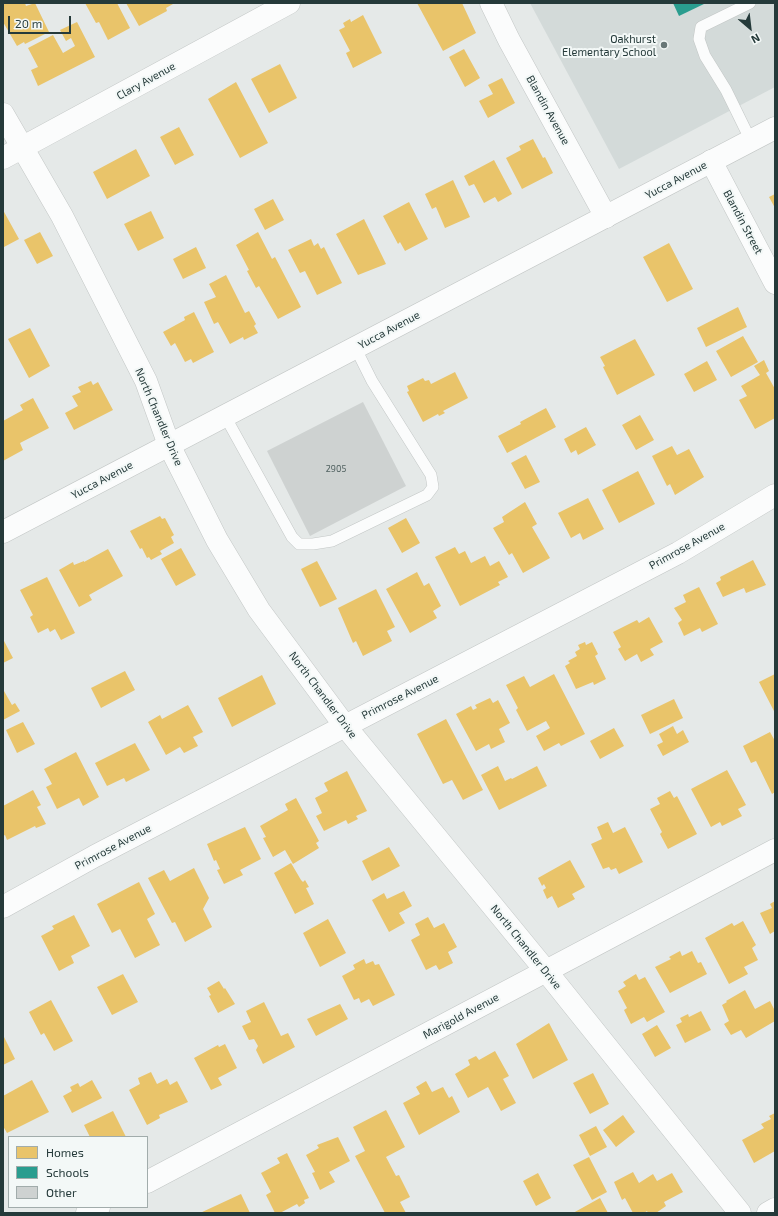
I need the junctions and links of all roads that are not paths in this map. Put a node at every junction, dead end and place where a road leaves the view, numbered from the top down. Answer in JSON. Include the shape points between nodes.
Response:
{"nodes":[{"id":1,"x":289,"y":3,"type":"edge"},
{"id":2,"x":491,"y":3,"type":"edge"},
{"id":3,"x":750,"y":3,"type":"edge"},
{"id":4,"x":3,"y":114,"type":"edge"},
{"id":5,"x":775,"y":128,"type":"edge"},
{"id":6,"x":751,"y":140,"type":"junction"},
{"id":7,"x":12,"y":153,"type":"edge"},
{"id":8,"x":711,"y":162,"type":"junction"},
{"id":9,"x":606,"y":217,"type":"junction"},
{"id":10,"x":775,"y":282,"type":"edge"},
{"id":11,"x":356,"y":347,"type":"junction"},
{"id":12,"x":225,"y":416,"type":"junction"},
{"id":13,"x":169,"y":445,"type":"junction"},
{"id":14,"x":775,"y":495,"type":"edge"},
{"id":15,"x":3,"y":532,"type":"edge"},
{"id":16,"x":345,"y":726,"type":"junction"},
{"id":17,"x":775,"y":850,"type":"edge"},
{"id":18,"x":3,"y":908,"type":"edge"},
{"id":19,"x":546,"y":971,"type":"junction"},
{"id":20,"x":148,"y":1181,"type":"edge"},
{"id":21,"x":97,"y":1208,"type":"edge"},
{"id":22,"x":775,"y":1209,"type":"edge"},
{"id":23,"x":87,"y":1213,"type":"edge"},
{"id":24,"x":740,"y":1213,"type":"edge"},
{"id":25,"x":768,"y":1213,"type":"edge"}],
"edges":[{"from":1,"to":7,"type":"street","name":"Clary Avenue"},
{"from":2,"to":9,"type":"street","name":"Blandin Avenue"},
{"from":3,"to":6,"type":"lane","via":[[701,27],[698,39]]},
{"from":4,"to":7,"type":"street","name":"North Chandler Drive"},
{"from":5,"to":6,"type":"street","name":"Yucca Avenue"},
{"from":6,"to":8,"type":"street","name":"Yucca Avenue"},
{"from":7,"to":13,"type":"street","name":"North Chandler Drive","via":[[62,216],[146,381]]},
{"from":8,"to":9,"type":"street","name":"Yucca Avenue"},
{"from":8,"to":10,"type":"street","name":"Blandin Street"},
{"from":9,"to":11,"type":"street","name":"Yucca Avenue"},
{"from":11,"to":12,"type":"street","name":"Yucca Avenue"},
{"from":11,"to":12,"type":"lane","via":[[372,381],[430,475],[433,487],[427,495],[332,541],[299,544],[292,537]]},
{"from":12,"to":13,"type":"street","name":"Yucca Avenue"},
{"from":13,"to":15,"type":"street","name":"Yucca Avenue"},
{"from":13,"to":16,"type":"street","name":"North Chandler Drive","via":[[217,540],[260,610]]},
{"from":14,"to":16,"type":"street","name":"Primrose Avenue","via":[[678,553]]},
{"from":16,"to":18,"type":"street","name":"Primrose Avenue","via":[[95,856]]},
{"from":16,"to":19,"type":"street","name":"North Chandler Drive"},
{"from":17,"to":19,"type":"street","name":"Marigold Avenue"},
{"from":19,"to":20,"type":"street","name":"Marigold Avenue"},
{"from":19,"to":24,"type":"street","name":"North Chandler Drive"},
{"from":21,"to":23,"type":"street"},
{"from":22,"to":25,"type":"street"}]}
